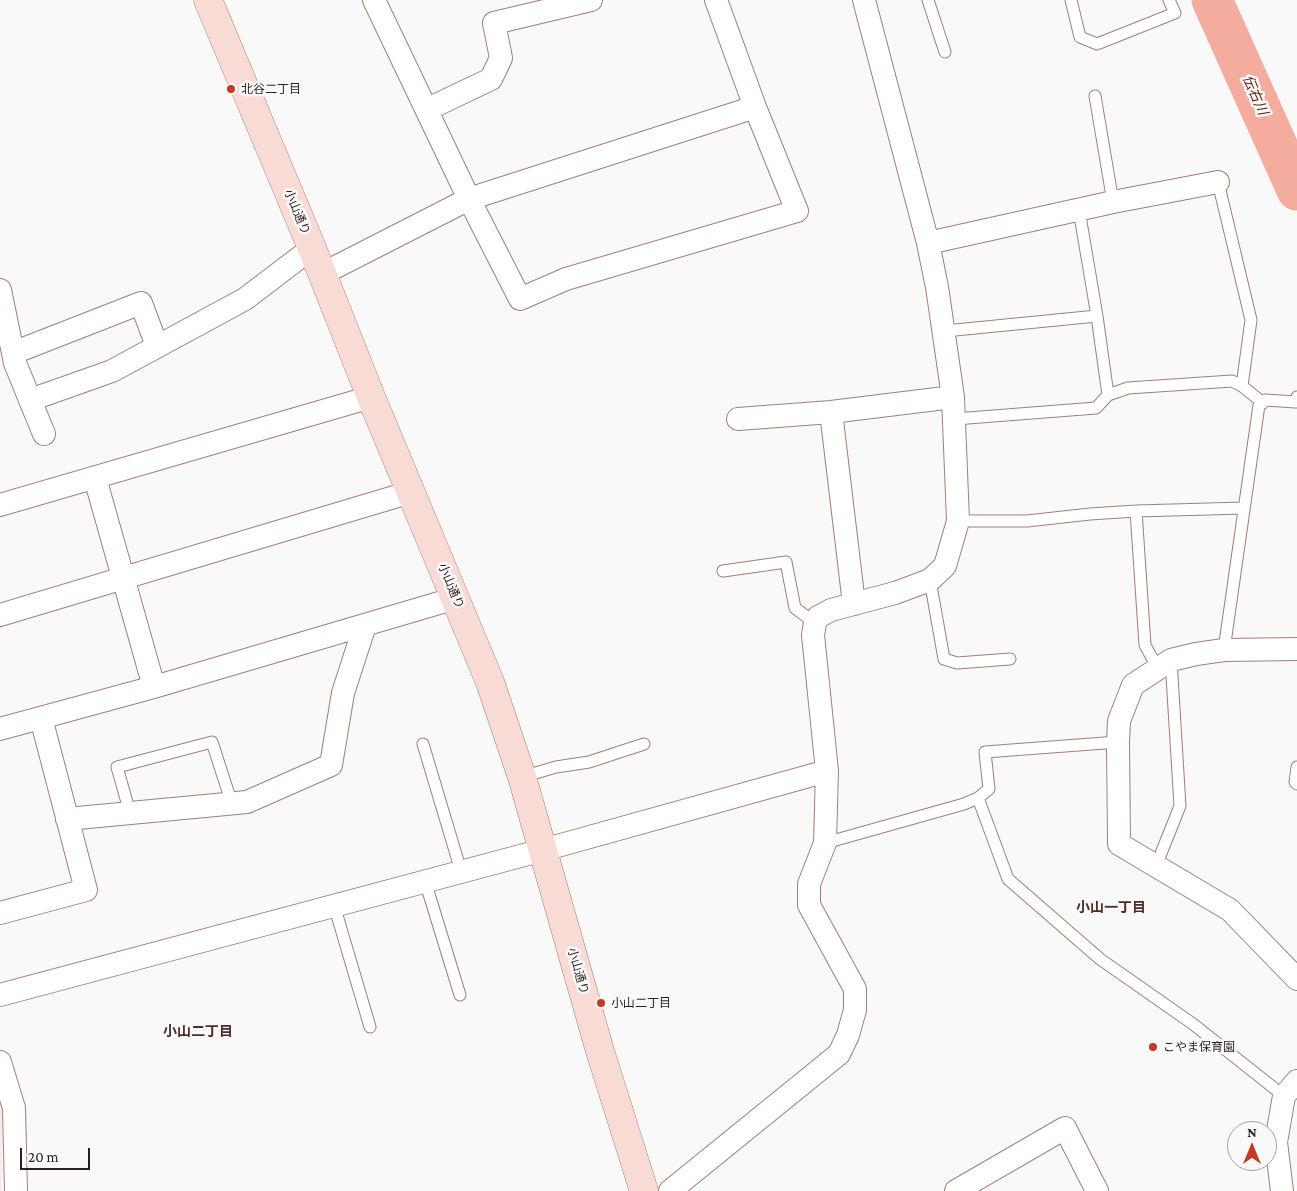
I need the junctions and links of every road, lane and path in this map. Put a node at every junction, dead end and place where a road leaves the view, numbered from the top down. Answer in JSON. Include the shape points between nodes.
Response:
{"nodes":[{"id":1,"x":208,"y":0,"type":"edge"},
{"id":2,"x":374,"y":0,"type":"edge"},
{"id":3,"x":591,"y":0,"type":"edge"},
{"id":4,"x":716,"y":0,"type":"edge"},
{"id":5,"x":864,"y":0,"type":"edge"},
{"id":6,"x":928,"y":0,"type":"edge"},
{"id":7,"x":1071,"y":0,"type":"edge"},
{"id":8,"x":1169,"y":0,"type":"edge"},
{"id":9,"x":944,"y":52,"type":"dead end"},
{"id":10,"x":1095,"y":96,"type":"dead end"},
{"id":11,"x":755,"y":108,"type":"junction"},
{"id":12,"x":428,"y":109,"type":"junction"},
{"id":13,"x":1218,"y":182,"type":"joint"},
{"id":14,"x":469,"y":198,"type":"junction"},
{"id":15,"x":1113,"y":202,"type":"junction"},
{"id":16,"x":1079,"y":210,"type":"junction"},
{"id":17,"x":928,"y":243,"type":"junction"},
{"id":18,"x":312,"y":248,"type":"junction"},
{"id":19,"x":322,"y":274,"type":"junction"},
{"id":20,"x":0,"y":290,"type":"edge"},
{"id":21,"x":1097,"y":316,"type":"junction"},
{"id":22,"x":944,"y":331,"type":"junction"},
{"id":23,"x":157,"y":346,"type":"junction"},
{"id":24,"x":13,"y":353,"type":"junction"},
{"id":25,"x":1242,"y":386,"type":"junction"},
{"id":26,"x":1108,"y":395,"type":"junction"},
{"id":27,"x":371,"y":397,"type":"junction"},
{"id":28,"x":1297,"y":397,"type":"edge"},
{"id":29,"x":30,"y":400,"type":"junction"},
{"id":30,"x":1263,"y":403,"type":"junction"},
{"id":31,"x":954,"y":408,"type":"junction"},
{"id":32,"x":831,"y":412,"type":"junction"},
{"id":33,"x":738,"y":419,"type":"dead end"},
{"id":34,"x":44,"y":434,"type":"dead end"},
{"id":35,"x":95,"y":478,"type":"junction"},
{"id":36,"x":411,"y":492,"type":"junction"},
{"id":37,"x":0,"y":506,"type":"edge"},
{"id":38,"x":1244,"y":508,"type":"junction"},
{"id":39,"x":1136,"y":511,"type":"junction"},
{"id":40,"x":958,"y":521,"type":"junction"},
{"id":41,"x":723,"y":571,"type":"dead end"},
{"id":42,"x":123,"y":579,"type":"junction"},
{"id":43,"x":930,"y":580,"type":"junction"},
{"id":44,"x":456,"y":598,"type":"junction"},
{"id":45,"x":854,"y":604,"type":"junction"},
{"id":46,"x":0,"y":615,"type":"edge"},
{"id":47,"x":815,"y":623,"type":"junction"},
{"id":48,"x":365,"y":625,"type":"junction"},
{"id":49,"x":1297,"y":649,"type":"edge"},
{"id":50,"x":1224,"y":650,"type":"junction"},
{"id":51,"x":1010,"y":659,"type":"dead end"},
{"id":52,"x":1165,"y":664,"type":"junction"},
{"id":53,"x":154,"y":687,"type":"junction"},
{"id":54,"x":41,"y":718,"type":"junction"},
{"id":55,"x":0,"y":729,"type":"edge"},
{"id":56,"x":1118,"y":742,"type":"junction"},
{"id":57,"x":422,"y":744,"type":"dead end"},
{"id":58,"x":644,"y":744,"type":"dead end"},
{"id":59,"x":1297,"y":767,"type":"edge"},
{"id":60,"x":827,"y":771,"type":"junction"},
{"id":61,"x":522,"y":777,"type":"junction"},
{"id":62,"x":1297,"y":784,"type":"edge"},
{"id":63,"x":978,"y":798,"type":"junction"},
{"id":64,"x":232,"y":804,"type":"junction"},
{"id":65,"x":130,"y":814,"type":"junction"},
{"id":66,"x":67,"y":819,"type":"junction"},
{"id":67,"x":825,"y":843,"type":"junction"},
{"id":68,"x":543,"y":850,"type":"junction"},
{"id":69,"x":1156,"y":866,"type":"junction"},
{"id":70,"x":460,"y":871,"type":"junction"},
{"id":71,"x":425,"y":881,"type":"junction"},
{"id":72,"x":334,"y":905,"type":"junction"},
{"id":73,"x":0,"y":913,"type":"edge"},
{"id":74,"x":1297,"y":980,"type":"edge"},
{"id":75,"x":0,"y":995,"type":"edge"},
{"id":76,"x":460,"y":995,"type":"dead end"},
{"id":77,"x":370,"y":1026,"type":"dead end"},
{"id":78,"x":0,"y":1062,"type":"edge"},
{"id":79,"x":1290,"y":1088,"type":"edge"},
{"id":80,"x":16,"y":1191,"type":"edge"},
{"id":81,"x":644,"y":1191,"type":"edge"},
{"id":82,"x":670,"y":1191,"type":"edge"},
{"id":83,"x":956,"y":1191,"type":"edge"},
{"id":84,"x":1097,"y":1191,"type":"edge"},
{"id":85,"x":1282,"y":1191,"type":"edge"}],
"edges":[{"from":1,"to":18,"type":"street","name":"小山通り"},
{"from":2,"to":12,"type":"street"},
{"from":3,"to":12,"type":"street","via":[[494,22],[501,58],[491,79]]},
{"from":4,"to":11,"type":"street"},
{"from":5,"to":17,"type":"street"},
{"from":6,"to":9,"type":"lane"},
{"from":7,"to":8,"type":"lane","via":[[1080,37],[1097,44],[1175,13]]},
{"from":10,"to":15,"type":"lane"},
{"from":11,"to":14,"type":"street"},
{"from":11,"to":14,"type":"street","via":[[798,211],[566,279],[520,298]]},
{"from":12,"to":14,"type":"street"},
{"from":13,"to":15,"type":"street"},
{"from":13,"to":25,"type":"lane","via":[[1251,320]]},
{"from":14,"to":19,"type":"street"},
{"from":15,"to":16,"type":"street"},
{"from":16,"to":17,"type":"street"},
{"from":16,"to":21,"type":"lane"},
{"from":17,"to":22,"type":"street"},
{"from":18,"to":19,"type":"street","name":"小山通り"},
{"from":18,"to":23,"type":"street","via":[[245,298]]},
{"from":19,"to":27,"type":"street","name":"小山通り"},
{"from":20,"to":24,"type":"street"},
{"from":21,"to":22,"type":"lane"},
{"from":21,"to":26,"type":"lane"},
{"from":22,"to":31,"type":"street"},
{"from":23,"to":24,"type":"street","via":[[141,303]]},
{"from":23,"to":29,"type":"street","via":[[112,371]]},
{"from":24,"to":29,"type":"street"},
{"from":25,"to":26,"type":"lane","via":[[1232,381],[1128,388]]},
{"from":25,"to":30,"type":"lane"},
{"from":26,"to":31,"type":"lane","via":[[1096,408]]},
{"from":27,"to":35,"type":"street"},
{"from":27,"to":36,"type":"street","name":"小山通り"},
{"from":28,"to":30,"type":"lane","via":[[1296,402],[1265,400]]},
{"from":29,"to":34,"type":"street"},
{"from":30,"to":38,"type":"lane","via":[[1259,406]]},
{"from":31,"to":32,"type":"street"},
{"from":31,"to":40,"type":"street"},
{"from":32,"to":33,"type":"street"},
{"from":32,"to":45,"type":"street"},
{"from":35,"to":37,"type":"street"},
{"from":35,"to":42,"type":"street"},
{"from":36,"to":42,"type":"street"},
{"from":36,"to":44,"type":"street","name":"小山通り"},
{"from":38,"to":39,"type":"lane"},
{"from":38,"to":50,"type":"lane"},
{"from":39,"to":40,"type":"lane","via":[[1027,521]]},
{"from":39,"to":52,"type":"lane","via":[[1145,645]]},
{"from":40,"to":43,"type":"street","via":[[945,566]]},
{"from":41,"to":47,"type":"lane","via":[[786,562],[795,608]]},
{"from":42,"to":46,"type":"street"},
{"from":42,"to":53,"type":"street"},
{"from":43,"to":45,"type":"street"},
{"from":43,"to":51,"type":"lane","via":[[944,659],[957,663]]},
{"from":44,"to":48,"type":"street"},
{"from":44,"to":61,"type":"street","name":"小山通り","via":[[490,682]]},
{"from":45,"to":47,"type":"street","via":[[831,610],[818,617]]},
{"from":47,"to":60,"type":"street"},
{"from":48,"to":53,"type":"street"},
{"from":48,"to":64,"type":"street","via":[[343,693],[331,765],[247,802]]},
{"from":49,"to":50,"type":"street"},
{"from":50,"to":52,"type":"street","via":[[1196,654]]},
{"from":52,"to":56,"type":"street","via":[[1133,685],[1119,721]]},
{"from":52,"to":69,"type":"lane","via":[[1180,806]]},
{"from":53,"to":54,"type":"street"},
{"from":54,"to":55,"type":"street"},
{"from":54,"to":66,"type":"street"},
{"from":56,"to":63,"type":"lane","via":[[985,752],[990,789]]},
{"from":56,"to":69,"type":"street","via":[[1119,844]]},
{"from":57,"to":70,"type":"lane"},
{"from":58,"to":61,"type":"lane","via":[[589,762]]},
{"from":59,"to":62,"type":"lane"},
{"from":60,"to":67,"type":"street"},
{"from":60,"to":68,"type":"street"},
{"from":61,"to":68,"type":"street","name":"小山通り"},
{"from":63,"to":67,"type":"lane"},
{"from":63,"to":79,"type":"lane","via":[[1008,879],[1100,959]]},
{"from":64,"to":65,"type":"street"},
{"from":64,"to":65,"type":"lane","via":[[212,742],[117,767]]},
{"from":65,"to":66,"type":"street"},
{"from":66,"to":73,"type":"street","via":[[86,890]]},
{"from":67,"to":82,"type":"street","via":[[809,884],[809,905],[855,989],[855,1010],[848,1035],[839,1054]]},
{"from":68,"to":70,"type":"street"},
{"from":68,"to":81,"type":"street","name":"小山通り"},
{"from":69,"to":74,"type":"street","via":[[1230,910]]},
{"from":70,"to":71,"type":"street"},
{"from":71,"to":72,"type":"street"},
{"from":71,"to":76,"type":"lane"},
{"from":72,"to":75,"type":"street"},
{"from":72,"to":77,"type":"lane"},
{"from":78,"to":80,"type":"street","via":[[14,1108]]},
{"from":79,"to":85,"type":"street","via":[[1276,1142]]},
{"from":83,"to":84,"type":"street","via":[[1065,1128]]}]}
